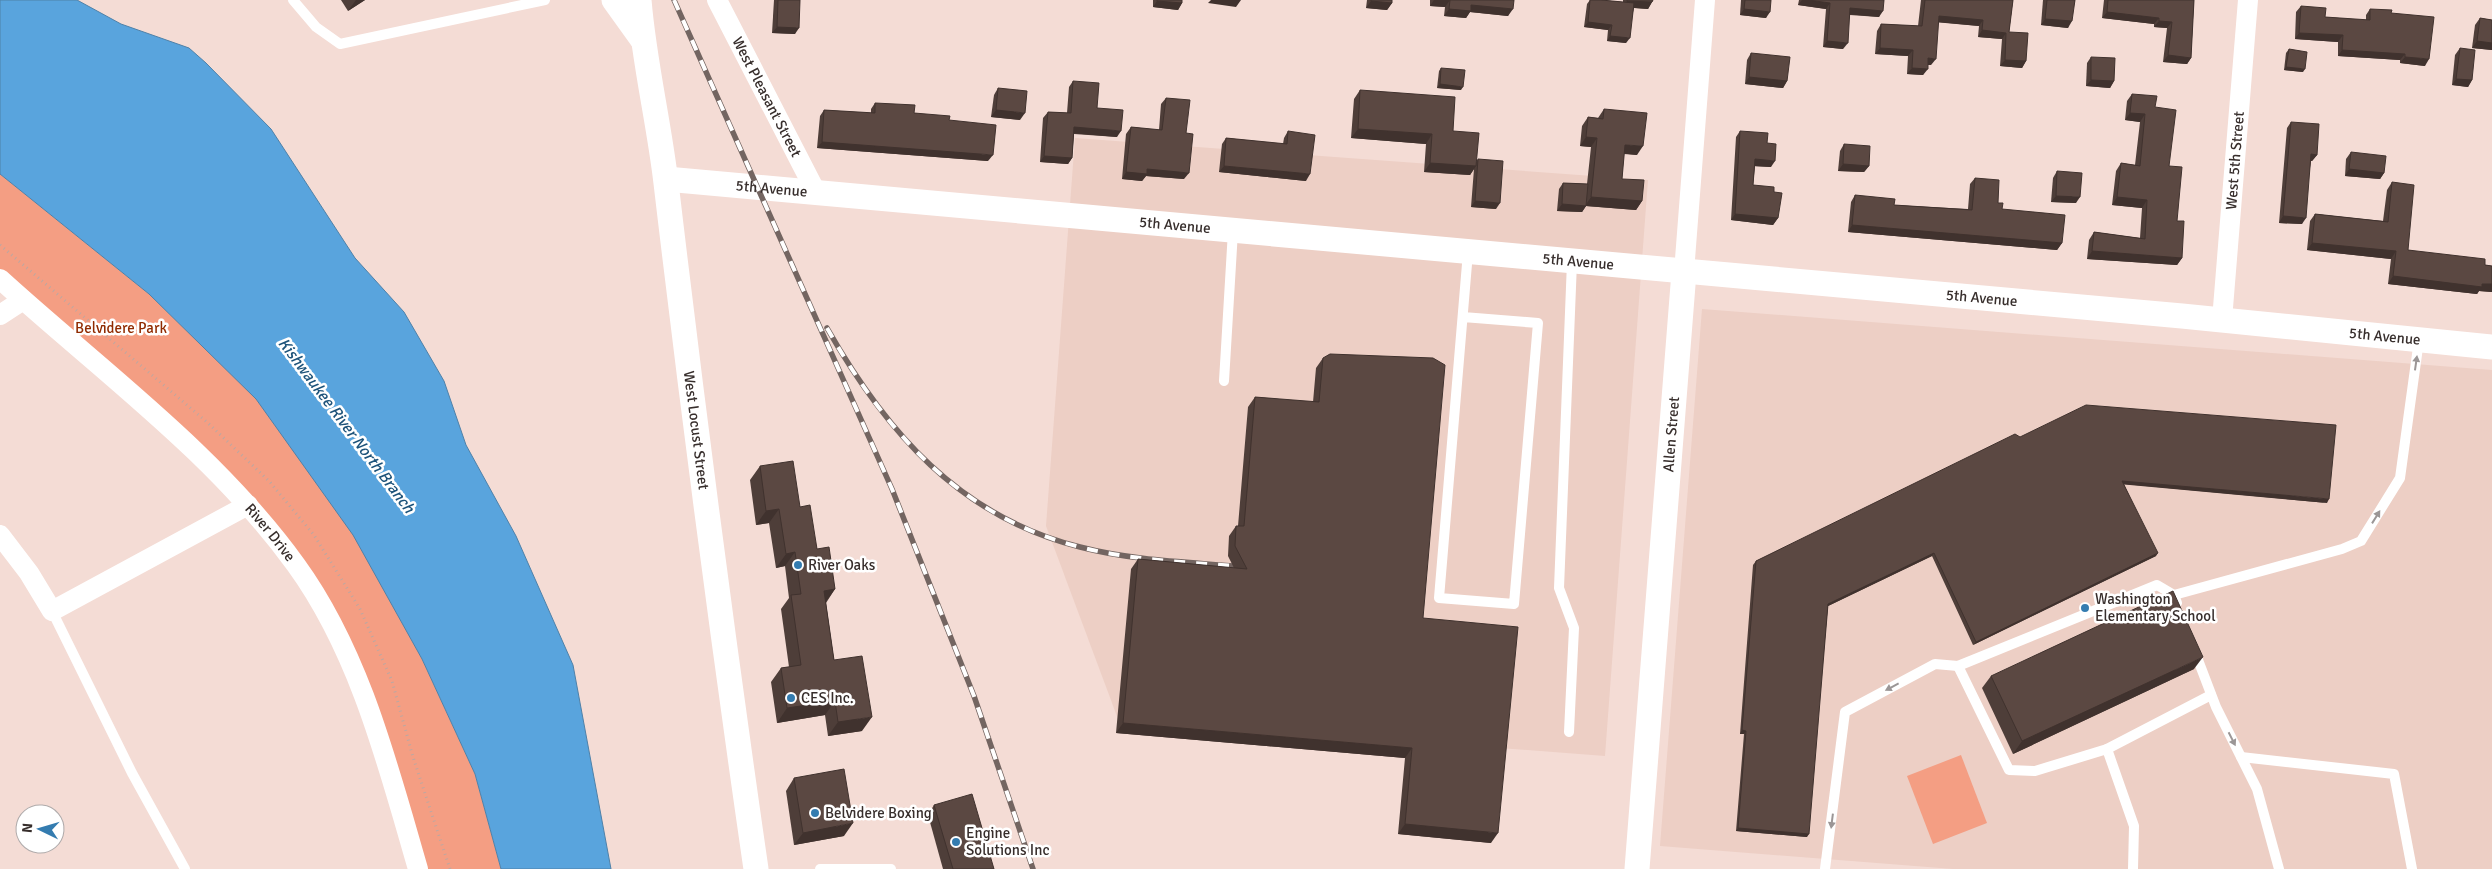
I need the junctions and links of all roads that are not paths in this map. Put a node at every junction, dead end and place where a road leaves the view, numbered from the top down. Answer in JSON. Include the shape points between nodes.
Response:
{"nodes":[{"id":1,"x":293,"y":0,"type":"edge"},
{"id":2,"x":545,"y":0,"type":"edge"},
{"id":3,"x":614,"y":0,"type":"edge"},
{"id":4,"x":639,"y":0,"type":"edge"},
{"id":5,"x":718,"y":0,"type":"edge"},
{"id":6,"x":1705,"y":0,"type":"edge"},
{"id":7,"x":2248,"y":0,"type":"edge"},
{"id":8,"x":642,"y":39,"type":"junction"},
{"id":9,"x":666,"y":179,"type":"junction"},
{"id":10,"x":816,"y":192,"type":"junction"},
{"id":11,"x":1233,"y":230,"type":"junction"},
{"id":12,"x":1468,"y":252,"type":"junction"},
{"id":13,"x":1572,"y":262,"type":"junction"},
{"id":14,"x":1684,"y":272,"type":"junction"},
{"id":15,"x":0,"y":279,"type":"edge"},
{"id":16,"x":24,"y":300,"type":"junction"},
{"id":17,"x":0,"y":315,"type":"edge"},
{"id":18,"x":1463,"y":317,"type":"junction"},
{"id":19,"x":2222,"y":320,"type":"junction"},
{"id":20,"x":2419,"y":340,"type":"junction"},
{"id":21,"x":2492,"y":347,"type":"edge"},
{"id":22,"x":1224,"y":381,"type":"dead end"},
{"id":23,"x":248,"y":506,"type":"junction"},
{"id":24,"x":0,"y":536,"type":"edge"},
{"id":25,"x":2174,"y":595,"type":"junction"},
{"id":26,"x":52,"y":611,"type":"junction"},
{"id":27,"x":2181,"y":613,"type":"edge"},
{"id":28,"x":2191,"y":640,"type":"edge"},
{"id":29,"x":1958,"y":666,"type":"junction"},
{"id":30,"x":2211,"y":695,"type":"junction"},
{"id":31,"x":1568,"y":732,"type":"dead end"},
{"id":32,"x":2108,"y":749,"type":"junction"},
{"id":33,"x":2241,"y":757,"type":"junction"},
{"id":34,"x":186,"y":869,"type":"edge"},
{"id":35,"x":418,"y":869,"type":"edge"},
{"id":36,"x":756,"y":869,"type":"edge"},
{"id":37,"x":820,"y":869,"type":"edge"},
{"id":38,"x":891,"y":869,"type":"edge"},
{"id":39,"x":1637,"y":869,"type":"edge"},
{"id":40,"x":1826,"y":869,"type":"edge"},
{"id":41,"x":2133,"y":869,"type":"edge"},
{"id":42,"x":2279,"y":869,"type":"edge"},
{"id":43,"x":2412,"y":869,"type":"edge"}],
"edges":[{"from":1,"to":2,"type":"lane","via":[[316,28],[340,44]]},
{"from":3,"to":8,"type":"street","name":"West Locust Street"},
{"from":4,"to":8,"type":"street"},
{"from":5,"to":10,"type":"street","name":"West Pleasant Street"},
{"from":6,"to":14,"type":"street","name":"Allen Street"},
{"from":7,"to":19,"type":"street","name":"West 5th Street"},
{"from":8,"to":9,"type":"street","name":"West Locust Street"},
{"from":9,"to":10,"type":"street","name":"5th Avenue"},
{"from":9,"to":36,"type":"street","name":"West Locust Street","via":[[722,631]]},
{"from":10,"to":11,"type":"street","name":"5th Avenue"},
{"from":11,"to":12,"type":"street","name":"5th Avenue"},
{"from":11,"to":22,"type":"lane"},
{"from":12,"to":13,"type":"street","name":"5th Avenue"},
{"from":12,"to":18,"type":"lane"},
{"from":13,"to":14,"type":"street","name":"5th Avenue"},
{"from":13,"to":31,"type":"lane","via":[[1559,588],[1574,628]]},
{"from":14,"to":19,"type":"street","name":"5th Avenue"},
{"from":14,"to":39,"type":"street","name":"Allen Street"},
{"from":15,"to":16,"type":"street","name":"River Drive"},
{"from":16,"to":17,"type":"street"},
{"from":16,"to":23,"type":"street","name":"River Drive","via":[[204,458]]},
{"from":18,"to":18,"type":"lane","via":[[1439,598],[1514,604],[1538,323]]},
{"from":19,"to":20,"type":"street","name":"5th Avenue"},
{"from":20,"to":21,"type":"street","name":"5th Avenue"},
{"from":25,"to":20,"type":"lane","one_way":true,"via":[[2342,549],[2361,540],[2400,478]]},
{"from":23,"to":26,"type":"street"},
{"from":23,"to":35,"type":"street","name":"River Drive","via":[[297,566],[336,632],[381,739]]},
{"from":24,"to":26,"type":"street"},
{"from":25,"to":27,"type":"lane"},
{"from":25,"to":29,"type":"lane","via":[[2157,585]]},
{"from":26,"to":34,"type":"lane","via":[[132,773]]},
{"from":28,"to":30,"type":"lane"},
{"from":29,"to":32,"type":"lane","via":[[2009,770],[2035,771]]},
{"from":29,"to":40,"type":"lane","one_way":true,"via":[[1935,664],[1846,712]]},
{"from":30,"to":32,"type":"lane"},
{"from":30,"to":33,"type":"lane","one_way":true},
{"from":32,"to":41,"type":"lane","via":[[2134,826]]},
{"from":33,"to":42,"type":"lane","via":[[2257,789]]},
{"from":33,"to":43,"type":"lane","via":[[2394,774]]},
{"from":37,"to":38,"type":"lane"}]}
